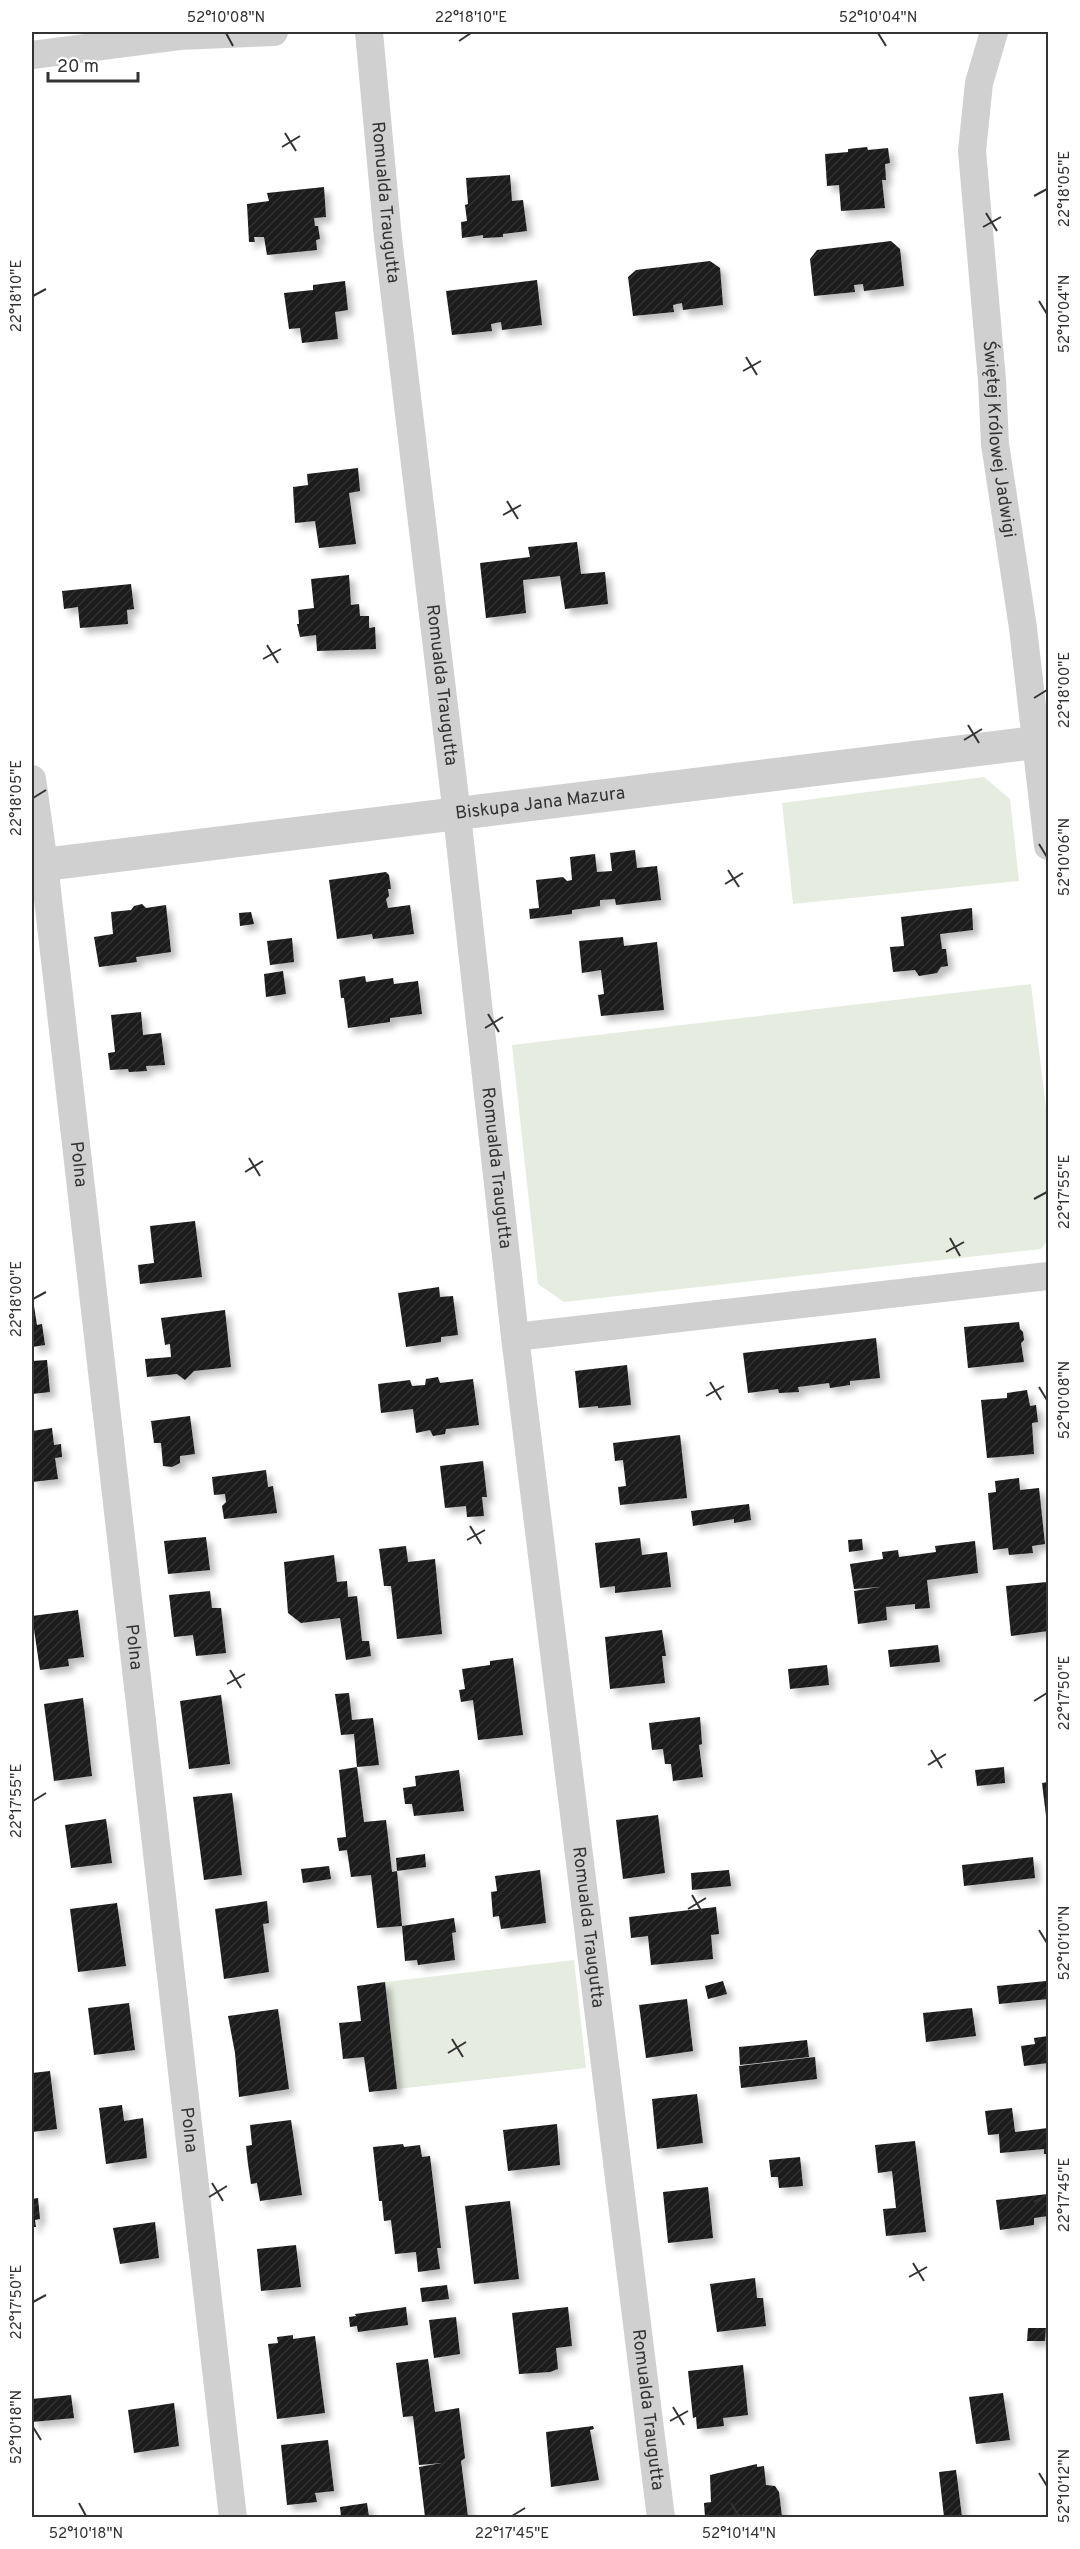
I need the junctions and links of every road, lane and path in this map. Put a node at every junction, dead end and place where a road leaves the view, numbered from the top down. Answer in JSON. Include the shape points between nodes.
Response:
{"nodes":[{"id":1,"x":274,"y":32,"type":"edge"},
{"id":2,"x":369,"y":32,"type":"edge"},
{"id":3,"x":994,"y":32,"type":"edge"},
{"id":4,"x":32,"y":55,"type":"edge"},
{"id":5,"x":1043,"y":742,"type":"edge"},
{"id":6,"x":32,"y":778,"type":"edge"},
{"id":7,"x":457,"y":815,"type":"junction"},
{"id":8,"x":1048,"y":846,"type":"edge"},
{"id":9,"x":38,"y":865,"type":"edge"},
{"id":10,"x":1048,"y":1276,"type":"edge"},
{"id":11,"x":515,"y":1337,"type":"junction"},
{"id":12,"x":234,"y":2517,"type":"edge"},
{"id":13,"x":661,"y":2517,"type":"edge"}],
"edges":[{"from":1,"to":4,"type":"street","via":[[179,36]]},
{"from":2,"to":7,"type":"street","name":"Romualda Traugutta","via":[[388,238]]},
{"from":3,"to":5,"type":"street","name":"Świętej Królowej Jadwigi","via":[[979,83],[972,151],[995,444]]},
{"from":5,"to":7,"type":"street","name":"Biskupa Jana Mazura"},
{"from":5,"to":8,"type":"street","name":"Świętej Królowej Jadwigi"},
{"from":6,"to":9,"type":"street","name":"Polna"},
{"from":7,"to":9,"type":"street","name":"Biskupa Jana Mazura"},
{"from":7,"to":11,"type":"street","name":"Romualda Traugutta"},
{"from":9,"to":12,"type":"street","name":"Polna"},
{"from":10,"to":11,"type":"street"},
{"from":11,"to":13,"type":"street","name":"Romualda Traugutta"}]}
